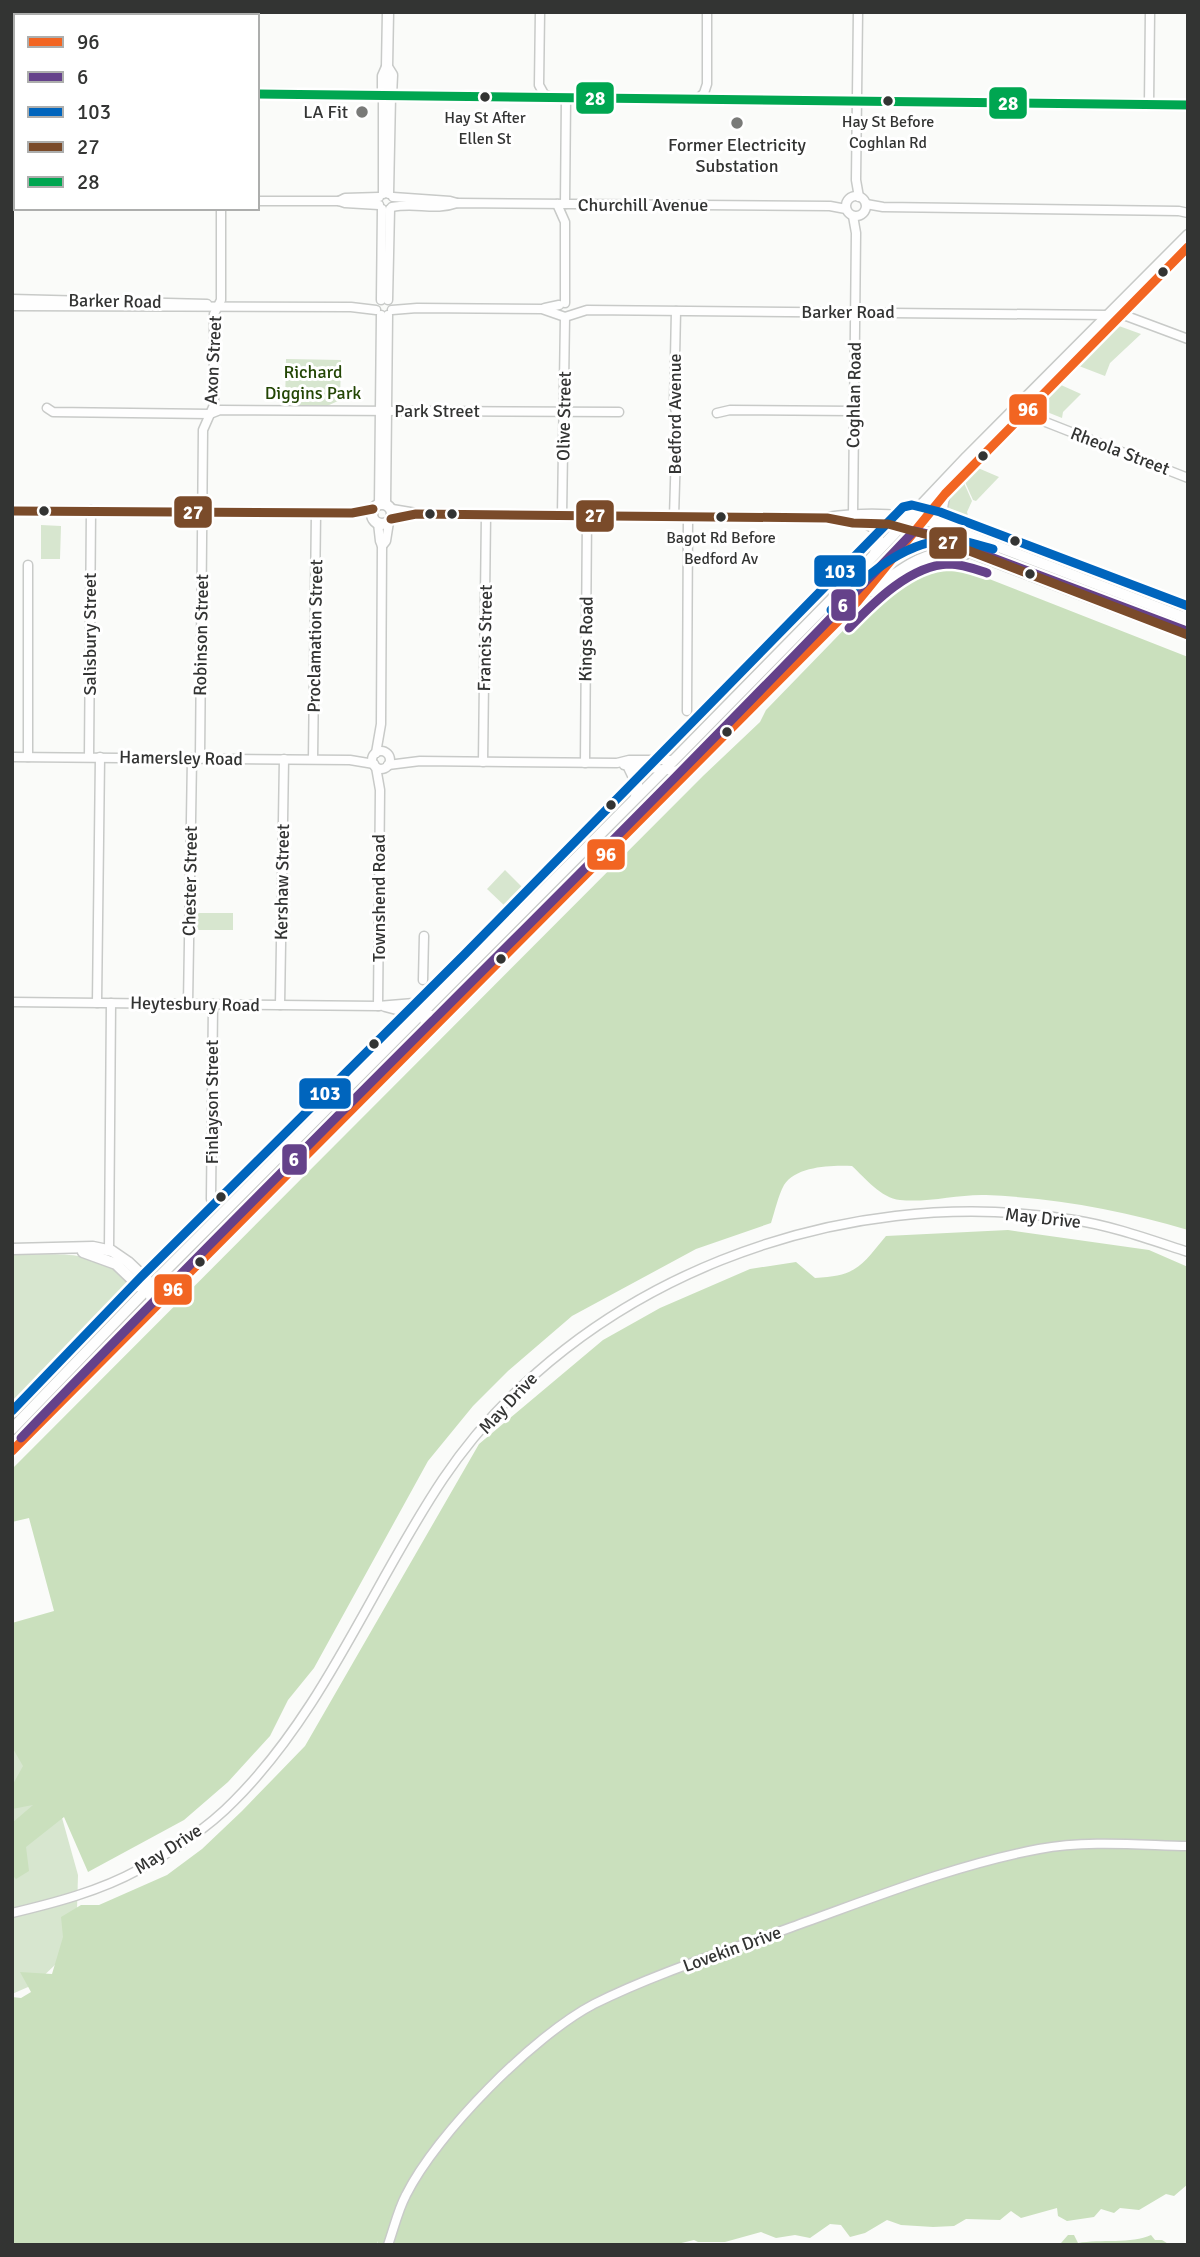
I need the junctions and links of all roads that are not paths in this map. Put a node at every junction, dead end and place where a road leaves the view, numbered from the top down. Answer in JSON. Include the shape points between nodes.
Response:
{"nodes":[{"id":1,"x":388,"y":12,"type":"edge"},
{"id":2,"x":540,"y":12,"type":"edge"},
{"id":3,"x":707,"y":12,"type":"edge"},
{"id":4,"x":858,"y":12,"type":"edge"},
{"id":5,"x":1150,"y":12,"type":"edge"},
{"id":6,"x":259,"y":94,"type":"edge"},
{"id":7,"x":387,"y":96,"type":"junction"},
{"id":8,"x":554,"y":98,"type":"junction"},
{"id":9,"x":566,"y":98,"type":"junction"},
{"id":10,"x":698,"y":99,"type":"junction"},
{"id":11,"x":857,"y":101,"type":"junction"},
{"id":12,"x":1149,"y":104,"type":"junction"},
{"id":13,"x":1188,"y":105,"type":"edge"},
{"id":14,"x":259,"y":201,"type":"edge"},
{"id":15,"x":386,"y":202,"type":"junction"},
{"id":16,"x":561,"y":204,"type":"junction"},
{"id":17,"x":576,"y":204,"type":"junction"},
{"id":18,"x":856,"y":206,"type":"junction"},
{"id":19,"x":221,"y":210,"type":"edge"},
{"id":20,"x":1185,"y":210,"type":"edge"},
{"id":21,"x":565,"y":222,"type":"junction"},
{"id":22,"x":1188,"y":235,"type":"edge"},
{"id":23,"x":1188,"y":247,"type":"edge"},
{"id":24,"x":12,"y":299,"type":"edge"},
{"id":25,"x":217,"y":305,"type":"junction"},
{"id":26,"x":12,"y":306,"type":"edge"},
{"id":27,"x":384,"y":307,"type":"junction"},
{"id":28,"x":565,"y":309,"type":"junction"},
{"id":29,"x":676,"y":311,"type":"junction"},
{"id":30,"x":855,"y":313,"type":"junction"},
{"id":31,"x":1121,"y":314,"type":"junction"},
{"id":32,"x":1108,"y":315,"type":"junction"},
{"id":33,"x":1188,"y":340,"type":"edge"},
{"id":34,"x":47,"y":408,"type":"dead end"},
{"id":35,"x":384,"y":411,"type":"junction"},
{"id":36,"x":854,"y":411,"type":"junction"},
{"id":37,"x":1018,"y":411,"type":"junction"},
{"id":38,"x":564,"y":412,"type":"junction"},
{"id":39,"x":619,"y":412,"type":"dead end"},
{"id":40,"x":717,"y":413,"type":"dead end"},
{"id":41,"x":210,"y":414,"type":"junction"},
{"id":42,"x":1188,"y":478,"type":"edge"},
{"id":43,"x":945,"y":494,"type":"junction"},
{"id":44,"x":12,"y":509,"type":"edge"},
{"id":45,"x":91,"y":510,"type":"junction"},
{"id":46,"x":203,"y":512,"type":"junction"},
{"id":47,"x":316,"y":513,"type":"junction"},
{"id":48,"x":383,"y":513,"type":"junction"},
{"id":49,"x":486,"y":515,"type":"junction"},
{"id":50,"x":853,"y":515,"type":"junction"},
{"id":51,"x":562,"y":516,"type":"junction"},
{"id":52,"x":587,"y":516,"type":"junction"},
{"id":53,"x":674,"y":517,"type":"junction"},
{"id":54,"x":688,"y":517,"type":"junction"},
{"id":55,"x":910,"y":517,"type":"junction"},
{"id":56,"x":827,"y":518,"type":"junction"},
{"id":57,"x":924,"y":520,"type":"junction"},
{"id":58,"x":866,"y":523,"type":"junction"},
{"id":59,"x":901,"y":527,"type":"junction"},
{"id":60,"x":950,"y":528,"type":"junction"},
{"id":61,"x":915,"y":531,"type":"junction"},
{"id":62,"x":873,"y":557,"type":"junction"},
{"id":63,"x":29,"y":565,"type":"dead end"},
{"id":64,"x":1016,"y":569,"type":"junction"},
{"id":65,"x":858,"y":601,"type":"junction"},
{"id":66,"x":1187,"y":615,"type":"edge"},
{"id":67,"x":1183,"y":634,"type":"edge"},
{"id":68,"x":687,"y":711,"type":"dead end"},
{"id":69,"x":381,"y":724,"type":"junction"},
{"id":70,"x":710,"y":749,"type":"junction"},
{"id":71,"x":375,"y":754,"type":"junction"},
{"id":72,"x":12,"y":757,"type":"edge"},
{"id":73,"x":28,"y":757,"type":"junction"},
{"id":74,"x":89,"y":757,"type":"junction"},
{"id":75,"x":100,"y":757,"type":"junction"},
{"id":76,"x":196,"y":758,"type":"junction"},
{"id":77,"x":284,"y":759,"type":"junction"},
{"id":78,"x":313,"y":759,"type":"junction"},
{"id":79,"x":350,"y":760,"type":"junction"},
{"id":80,"x":388,"y":760,"type":"junction"},
{"id":81,"x":674,"y":760,"type":"junction"},
{"id":82,"x":483,"y":762,"type":"junction"},
{"id":83,"x":585,"y":763,"type":"junction"},
{"id":84,"x":617,"y":763,"type":"junction"},
{"id":85,"x":375,"y":766,"type":"junction"},
{"id":86,"x":629,"y":767,"type":"junction"},
{"id":87,"x":664,"y":769,"type":"junction"},
{"id":88,"x":380,"y":790,"type":"junction"},
{"id":89,"x":636,"y":797,"type":"junction"},
{"id":90,"x":424,"y":936,"type":"dead end"},
{"id":91,"x":424,"y":980,"type":"dead end"},
{"id":92,"x":12,"y":1002,"type":"edge"},
{"id":93,"x":97,"y":1003,"type":"junction"},
{"id":94,"x":111,"y":1003,"type":"junction"},
{"id":95,"x":188,"y":1004,"type":"junction"},
{"id":96,"x":213,"y":1004,"type":"junction"},
{"id":97,"x":280,"y":1005,"type":"junction"},
{"id":98,"x":378,"y":1006,"type":"junction"},
{"id":99,"x":422,"y":1013,"type":"junction"},
{"id":100,"x":446,"y":1016,"type":"junction"},
{"id":101,"x":428,"y":1033,"type":"junction"},
{"id":102,"x":211,"y":1199,"type":"dead end"},
{"id":103,"x":12,"y":1249,"type":"edge"},
{"id":104,"x":72,"y":1249,"type":"junction"},
{"id":105,"x":109,"y":1250,"type":"junction"},
{"id":106,"x":1188,"y":1252,"type":"edge"},
{"id":107,"x":149,"y":1287,"type":"junction"},
{"id":108,"x":171,"y":1292,"type":"junction"},
{"id":109,"x":154,"y":1309,"type":"junction"},
{"id":110,"x":12,"y":1429,"type":"edge"},
{"id":111,"x":12,"y":1451,"type":"edge"},
{"id":112,"x":1188,"y":1846,"type":"edge"},
{"id":113,"x":12,"y":1913,"type":"edge"},
{"id":114,"x":388,"y":2245,"type":"edge"}],
"edges":[{"from":1,"to":7,"type":"main road","name":"Townshend Road","via":[[387,67],[392,75]]},
{"from":2,"to":8,"type":"street","via":[[539,85],[544,94]]},
{"from":3,"to":10,"type":"street","via":[[706,86]]},
{"from":4,"to":11,"type":"street","name":"Coghlan Road"},
{"from":5,"to":12,"type":"street"},
{"from":6,"to":7,"type":"main road"},
{"from":7,"to":8,"type":"main road"},
{"from":7,"to":15,"type":"street","name":"Townshend Road"},
{"from":8,"to":9,"type":"main road"},
{"from":9,"to":10,"type":"main road"},
{"from":9,"to":16,"type":"street","name":"Olive Street"},
{"from":10,"to":11,"type":"main road"},
{"from":11,"to":12,"type":"main road"},
{"from":11,"to":18,"type":"street","name":"Coghlan Road"},
{"from":12,"to":13,"type":"main road"},
{"from":14,"to":15,"type":"street","name":"Churchill Avenue"},
{"from":15,"to":16,"type":"street","name":"Churchill Avenue"},
{"from":15,"to":27,"type":"street","name":"Townshend Road"},
{"from":16,"to":17,"type":"street","name":"Churchill Avenue"},
{"from":16,"to":21,"type":"street","name":"Olive Street"},
{"from":17,"to":18,"type":"street","name":"Churchill Avenue"},
{"from":17,"to":21,"type":"street"},
{"from":18,"to":20,"type":"street","name":"Churchill Avenue"},
{"from":18,"to":30,"type":"street","name":"Coghlan Road"},
{"from":19,"to":25,"type":"street","name":"Axon Street","via":[[221,300]]},
{"from":21,"to":28,"type":"street","name":"Olive Street"},
{"from":22,"to":32,"type":"main road"},
{"from":23,"to":31,"type":"main road"},
{"from":24,"to":25,"type":"street","name":"Barker Road"},
{"from":25,"to":26,"type":"street","name":"Barker Road"},
{"from":25,"to":27,"type":"street","name":"Barker Road"},
{"from":25,"to":41,"type":"street","name":"Axon Street"},
{"from":27,"to":28,"type":"street","name":"Barker Road"},
{"from":27,"to":35,"type":"street","name":"Townshend Road"},
{"from":28,"to":29,"type":"street","name":"Barker Road"},
{"from":28,"to":38,"type":"street","name":"Olive Street"},
{"from":29,"to":30,"type":"street","name":"Barker Road"},
{"from":29,"to":53,"type":"street","name":"Bedford Avenue"},
{"from":30,"to":32,"type":"street","name":"Barker Road"},
{"from":30,"to":36,"type":"street","name":"Coghlan Road"},
{"from":31,"to":33,"type":"street"},
{"from":31,"to":37,"type":"main road"},
{"from":32,"to":37,"type":"main road"},
{"from":34,"to":41,"type":"street","name":"Park Street","via":[[53,412]]},
{"from":35,"to":38,"type":"street","name":"Park Street"},
{"from":35,"to":41,"type":"street","name":"Park Street","via":[[220,410]]},
{"from":35,"to":48,"type":"street","name":"Townshend Road"},
{"from":36,"to":40,"type":"street"},
{"from":36,"to":50,"type":"street","name":"Coghlan Road"},
{"from":37,"to":42,"type":"street","name":"Rheola Street"},
{"from":37,"to":43,"type":"main road"},
{"from":37,"to":55,"type":"main road"},
{"from":38,"to":39,"type":"street","name":"Park Street"},
{"from":38,"to":51,"type":"street","name":"Olive Street"},
{"from":41,"to":46,"type":"street","name":"Axon Street","via":[[203,430]]},
{"from":43,"to":57,"type":"main road"},
{"from":43,"to":60,"type":"main road","via":[[941,513]]},
{"from":44,"to":45,"type":"main road"},
{"from":45,"to":46,"type":"main road"},
{"from":45,"to":74,"type":"street","name":"Salisbury Street"},
{"from":46,"to":47,"type":"main road"},
{"from":46,"to":76,"type":"street","name":"Robinson Street"},
{"from":47,"to":48,"type":"main road"},
{"from":47,"to":78,"type":"street","name":"Proclamation Street"},
{"from":48,"to":49,"type":"main road"},
{"from":48,"to":69,"type":"street","name":"Townshend Road"},
{"from":49,"to":51,"type":"main road"},
{"from":49,"to":82,"type":"street","name":"Francis Street"},
{"from":50,"to":55,"type":"main road"},
{"from":50,"to":56,"type":"main road"},
{"from":51,"to":52,"type":"main road"},
{"from":52,"to":53,"type":"main road"},
{"from":52,"to":83,"type":"street","name":"Kings Road"},
{"from":53,"to":54,"type":"main road"},
{"from":54,"to":56,"type":"main road"},
{"from":54,"to":68,"type":"street"},
{"from":55,"to":57,"type":"main road"},
{"from":55,"to":59,"type":"main road"},
{"from":56,"to":58,"type":"main road"},
{"from":57,"to":60,"type":"main road"},
{"from":57,"to":61,"type":"main road"},
{"from":58,"to":59,"type":"main road"},
{"from":58,"to":62,"type":"main road","via":[[879,537]]},
{"from":59,"to":61,"type":"main road"},
{"from":59,"to":62,"type":"main road"},
{"from":60,"to":66,"type":"main road"},
{"from":61,"to":64,"type":"main road"},
{"from":61,"to":65,"type":"main road"},
{"from":62,"to":81,"type":"main road"},
{"from":63,"to":73,"type":"street"},
{"from":64,"to":65,"type":"main road","via":[[962,554],[936,553],[900,570]]},
{"from":64,"to":67,"type":"main road"},
{"from":65,"to":70,"type":"main road"},
{"from":66,"to":67,"type":"street"},
{"from":69,"to":71,"type":"street","name":"Townshend Road"},
{"from":69,"to":80,"type":"street","name":"Townshend Road"},
{"from":70,"to":87,"type":"street","via":[[681,769]]},
{"from":70,"to":100,"type":"main road"},
{"from":71,"to":79,"type":"street","name":"Hamersley Road"},
{"from":71,"to":80,"type":"street","via":[[383,751]]},
{"from":71,"to":85,"type":"street"},
{"from":72,"to":73,"type":"street","name":"Hamersley Road"},
{"from":73,"to":74,"type":"street","name":"Hamersley Road"},
{"from":74,"to":75,"type":"street","name":"Hamersley Road"},
{"from":75,"to":76,"type":"street","name":"Hamersley Road"},
{"from":75,"to":93,"type":"street"},
{"from":76,"to":77,"type":"street","name":"Hamersley Road"},
{"from":76,"to":95,"type":"street","name":"Chester Street"},
{"from":77,"to":78,"type":"street","name":"Hamersley Road"},
{"from":77,"to":97,"type":"street","name":"Kershaw Street"},
{"from":78,"to":79,"type":"street","name":"Hamersley Road"},
{"from":79,"to":85,"type":"street","name":"Hamersley Road"},
{"from":80,"to":82,"type":"street"},
{"from":80,"to":85,"type":"street","via":[[382,769]]},
{"from":80,"to":88,"type":"street","name":"Townshend Road"},
{"from":81,"to":84,"type":"street"},
{"from":81,"to":87,"type":"main road"},
{"from":82,"to":83,"type":"street"},
{"from":83,"to":84,"type":"street"},
{"from":84,"to":86,"type":"street"},
{"from":85,"to":88,"type":"street","name":"Townshend Road"},
{"from":86,"to":87,"type":"street"},
{"from":86,"to":89,"type":"main road","via":[[638,783]]},
{"from":87,"to":89,"type":"main road"},
{"from":88,"to":98,"type":"street","name":"Townshend Road"},
{"from":89,"to":99,"type":"main road"},
{"from":90,"to":91,"type":"street"},
{"from":92,"to":93,"type":"street","name":"Heytesbury Road"},
{"from":93,"to":94,"type":"street","name":"Heytesbury Road"},
{"from":94,"to":95,"type":"street","name":"Heytesbury Road"},
{"from":94,"to":105,"type":"street"},
{"from":95,"to":96,"type":"street","name":"Heytesbury Road"},
{"from":96,"to":97,"type":"street","name":"Heytesbury Road"},
{"from":96,"to":102,"type":"street","name":"Finlayson Street"},
{"from":97,"to":98,"type":"street","name":"Heytesbury Road"},
{"from":98,"to":99,"type":"street","name":"Heytesbury Road"},
{"from":99,"to":100,"type":"street","name":"Heytesbury Road"},
{"from":99,"to":101,"type":"street"},
{"from":99,"to":107,"type":"main road"},
{"from":100,"to":101,"type":"main road"},
{"from":101,"to":108,"type":"main road"},
{"from":103,"to":104,"type":"main road"},
{"from":104,"to":105,"type":"main road"},
{"from":104,"to":107,"type":"main road","via":[[110,1261],[140,1287]]},
{"from":105,"to":107,"type":"main road","via":[[128,1262]]},
{"from":106,"to":113,"type":"street","name":"May Drive","via":[[1076,1220],[1001,1213],[921,1213],[854,1221],[790,1237],[658,1289],[573,1342],[492,1415],[444,1478],[282,1746],[232,1804],[138,1870],[77,1895]]},
{"from":107,"to":108,"type":"main road"},
{"from":107,"to":109,"type":"main road"},
{"from":107,"to":110,"type":"main road"},
{"from":108,"to":109,"type":"main road"},
{"from":109,"to":111,"type":"main road"},
{"from":112,"to":114,"type":"street","name":"Lovekin Drive","via":[[1102,1844],[1041,1849],[951,1871],[696,1962],[593,2005],[546,2036],[451,2130],[417,2175]]}]}
